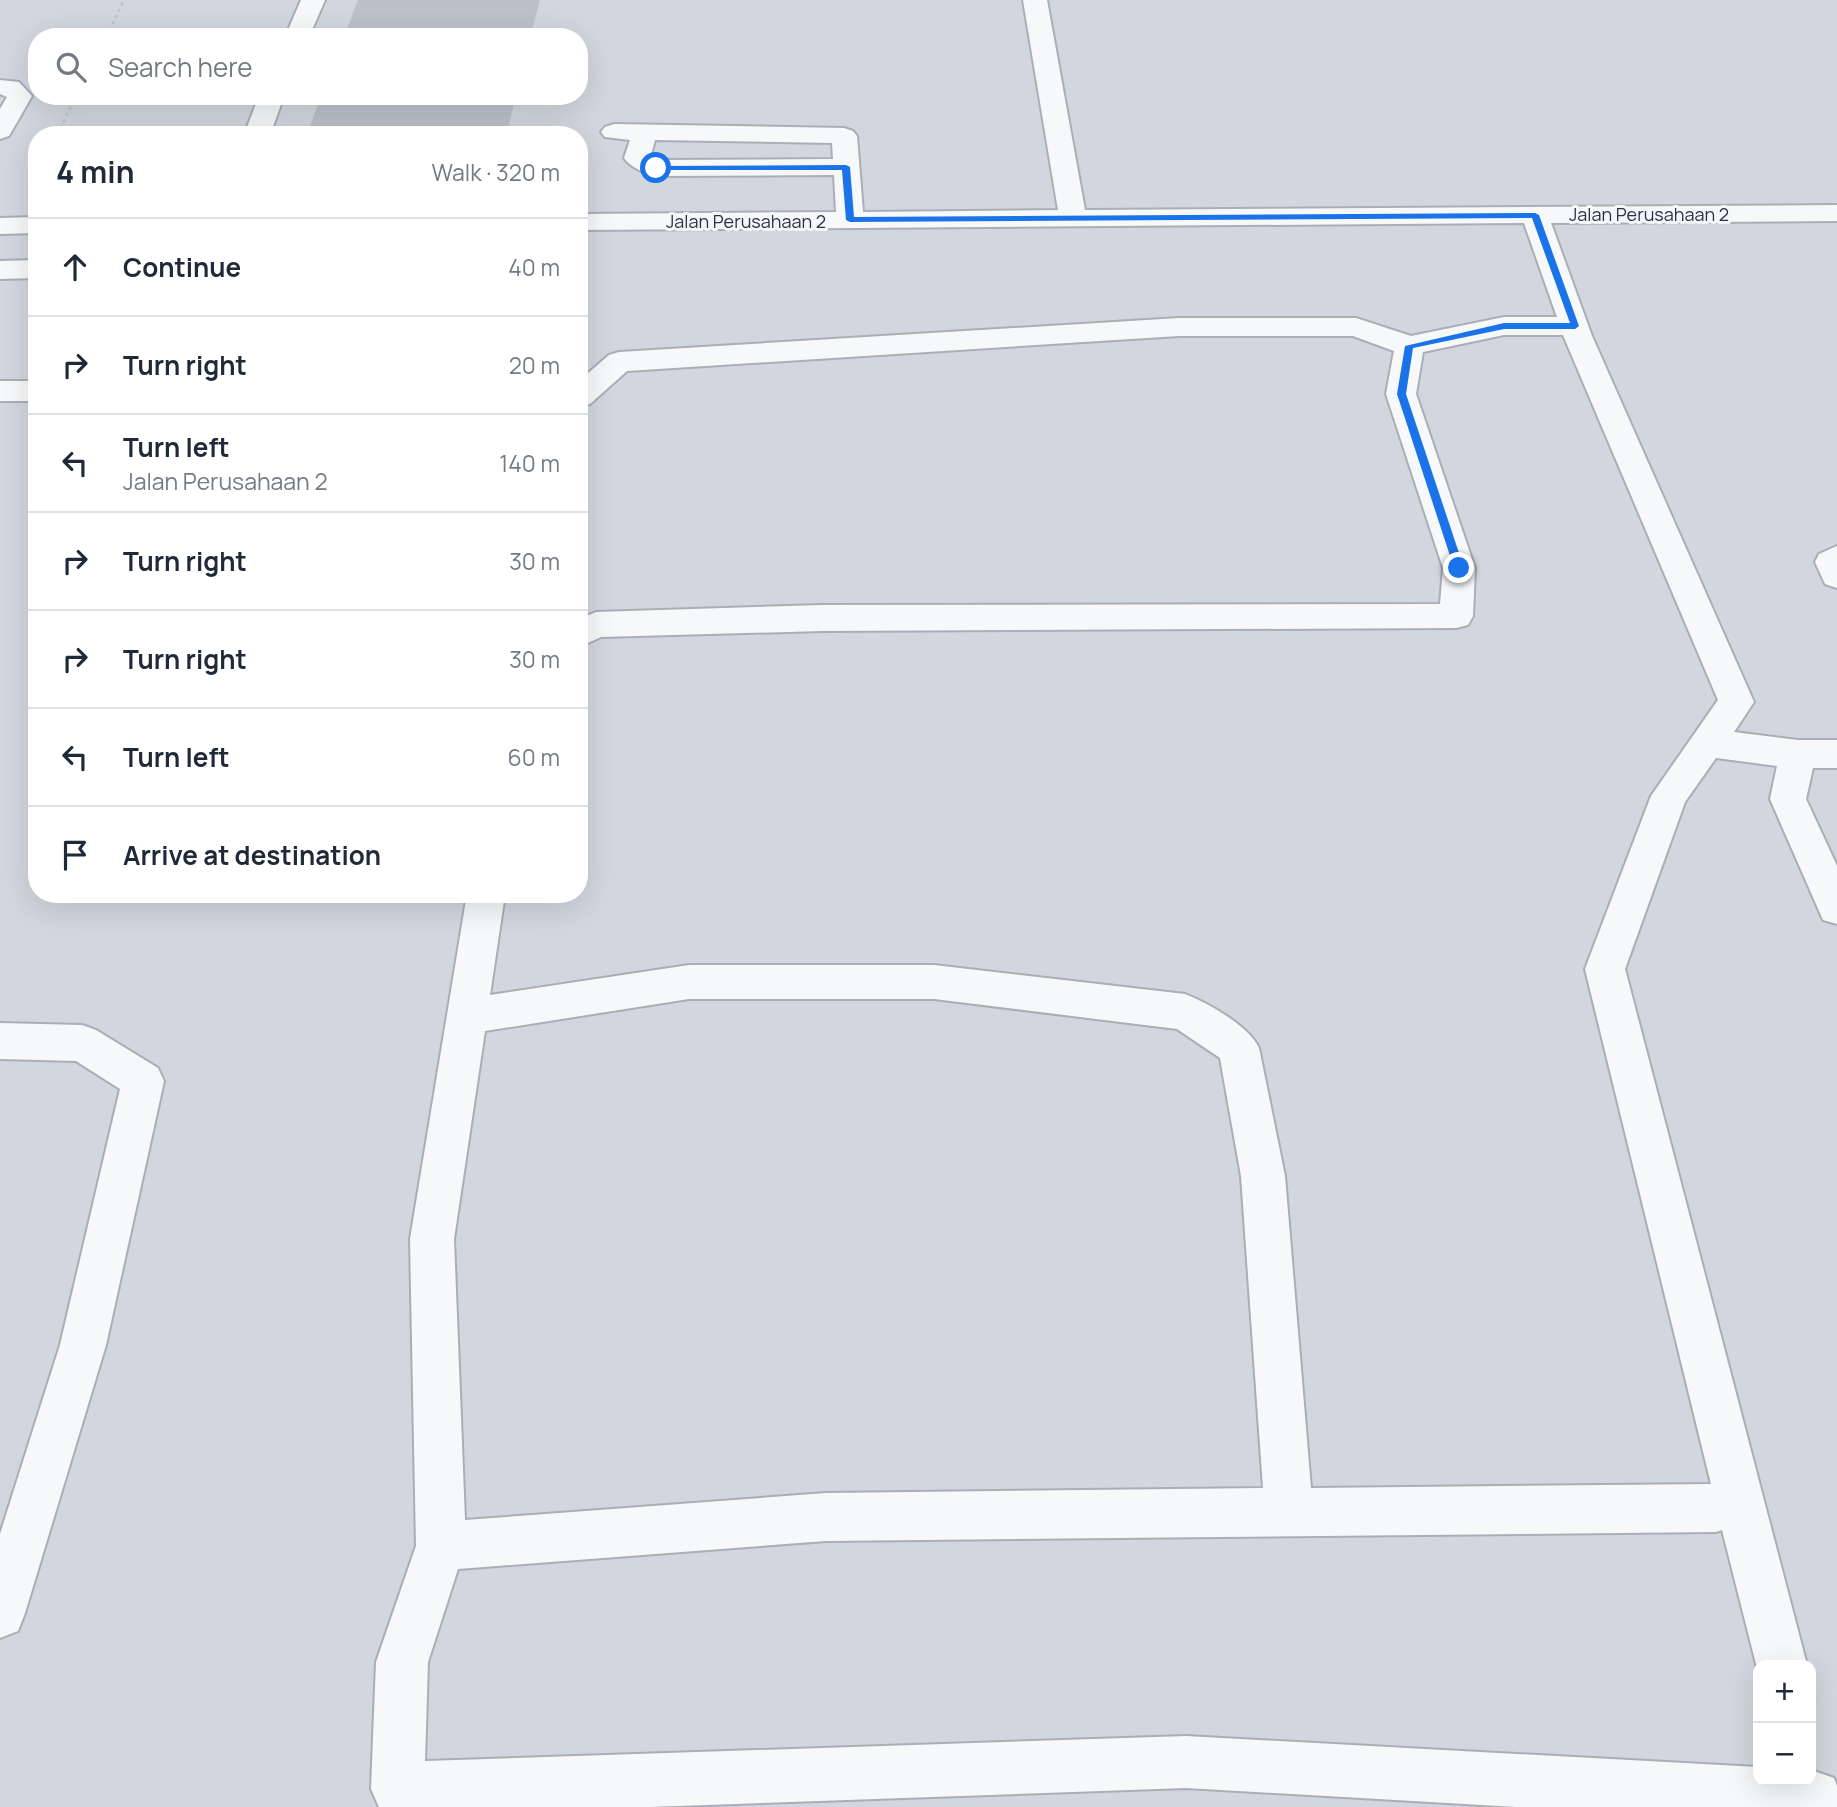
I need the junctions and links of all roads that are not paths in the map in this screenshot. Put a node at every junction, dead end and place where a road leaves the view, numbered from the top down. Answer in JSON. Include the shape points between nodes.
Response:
{"nodes":[{"id":1,"x":313,"y":0,"type":"edge"},
{"id":2,"x":1035,"y":0,"type":"edge"},
{"id":3,"x":302,"y":28,"type":"edge"},
{"id":4,"x":0,"y":87,"type":"edge"},
{"id":5,"x":269,"y":105,"type":"edge"},
{"id":6,"x":260,"y":126,"type":"edge"},
{"id":7,"x":0,"y":131,"type":"edge"},
{"id":8,"x":614,"y":132,"type":"dead end"},
{"id":9,"x":645,"y":133,"type":"junction"},
{"id":10,"x":846,"y":167,"type":"junction"},
{"id":11,"x":1837,"y":213,"type":"edge"},
{"id":12,"x":1535,"y":215,"type":"junction"},
{"id":13,"x":1073,"y":219,"type":"junction"},
{"id":14,"x":850,"y":220,"type":"junction"},
{"id":15,"x":588,"y":222,"type":"edge"},
{"id":16,"x":16,"y":226,"type":"edge"},
{"id":17,"x":0,"y":253,"type":"edge"},
{"id":18,"x":28,"y":269,"type":"edge"},
{"id":19,"x":0,"y":270,"type":"edge"},
{"id":20,"x":1575,"y":326,"type":"junction"},
{"id":21,"x":1409,"y":346,"type":"junction"},
{"id":22,"x":588,"y":389,"type":"edge"},
{"id":23,"x":0,"y":391,"type":"edge"},
{"id":24,"x":28,"y":391,"type":"edge"},
{"id":25,"x":1837,"y":558,"type":"edge"},
{"id":26,"x":1837,"y":576,"type":"edge"},
{"id":27,"x":588,"y":623,"type":"edge"},
{"id":28,"x":1706,"y":743,"type":"junction"},
{"id":29,"x":1798,"y":754,"type":"junction"},
{"id":30,"x":1837,"y":754,"type":"edge"},
{"id":31,"x":485,"y":903,"type":"edge"},
{"id":32,"x":1837,"y":908,"type":"edge"},
{"id":33,"x":467,"y":1016,"type":"junction"},
{"id":34,"x":0,"y":1041,"type":"edge"},
{"id":35,"x":1716,"y":1508,"type":"dead end"},
{"id":36,"x":1289,"y":1513,"type":"junction"},
{"id":37,"x":441,"y":1546,"type":"junction"},
{"id":38,"x":0,"y":1612,"type":"edge"},
{"id":39,"x":1780,"y":1660,"type":"edge"},
{"id":40,"x":1815,"y":1795,"type":"edge"}],
"edges":[{"from":1,"to":3,"type":"street"},
{"from":2,"to":13,"type":"street"},
{"from":4,"to":7,"type":"street","via":[[10,87],[20,96]]},
{"from":5,"to":6,"type":"street"},
{"from":8,"to":9,"type":"street"},
{"from":9,"to":10,"type":"street","via":[[844,136]]},
{"from":9,"to":10,"type":"street","via":[[637,158],[656,168]]},
{"from":10,"to":14,"type":"street"},
{"from":11,"to":12,"type":"street","name":"Jalan Perusahaan 2"},
{"from":12,"to":13,"type":"street","name":"Jalan Perusahaan 2"},
{"from":12,"to":20,"type":"street"},
{"from":13,"to":14,"type":"street","name":"Jalan Perusahaan 2"},
{"from":14,"to":15,"type":"street","name":"Jalan Perusahaan 2"},
{"from":16,"to":17,"type":"street"},
{"from":18,"to":19,"type":"street"},
{"from":20,"to":21,"type":"street","via":[[1504,326]]},
{"from":20,"to":28,"type":"street","via":[[1736,702]]},
{"from":21,"to":22,"type":"street","via":[[1356,327],[1138,330],[619,362]]},
{"from":21,"to":27,"type":"street","via":[[1401,394],[1459,568],[1455,616]]},
{"from":23,"to":24,"type":"street"},
{"from":25,"to":26,"type":"street","via":[[1831,562]]},
{"from":28,"to":29,"type":"street"},
{"from":28,"to":39,"type":"street","via":[[1669,796],[1605,969]]},
{"from":29,"to":30,"type":"street"},
{"from":29,"to":32,"type":"street","via":[[1788,799]]},
{"from":31,"to":33,"type":"street"},
{"from":33,"to":36,"type":"street","via":[[690,982],[934,982],[1185,1012],[1239,1048],[1263,1176]]},
{"from":33,"to":37,"type":"street","via":[[432,1239]]},
{"from":34,"to":38,"type":"street","via":[[82,1043],[143,1081],[83,1345]]},
{"from":35,"to":36,"type":"street"},
{"from":36,"to":37,"type":"street","via":[[826,1517]]},
{"from":37,"to":40,"type":"street","via":[[402,1662],[398,1789],[1186,1762]]}]}
